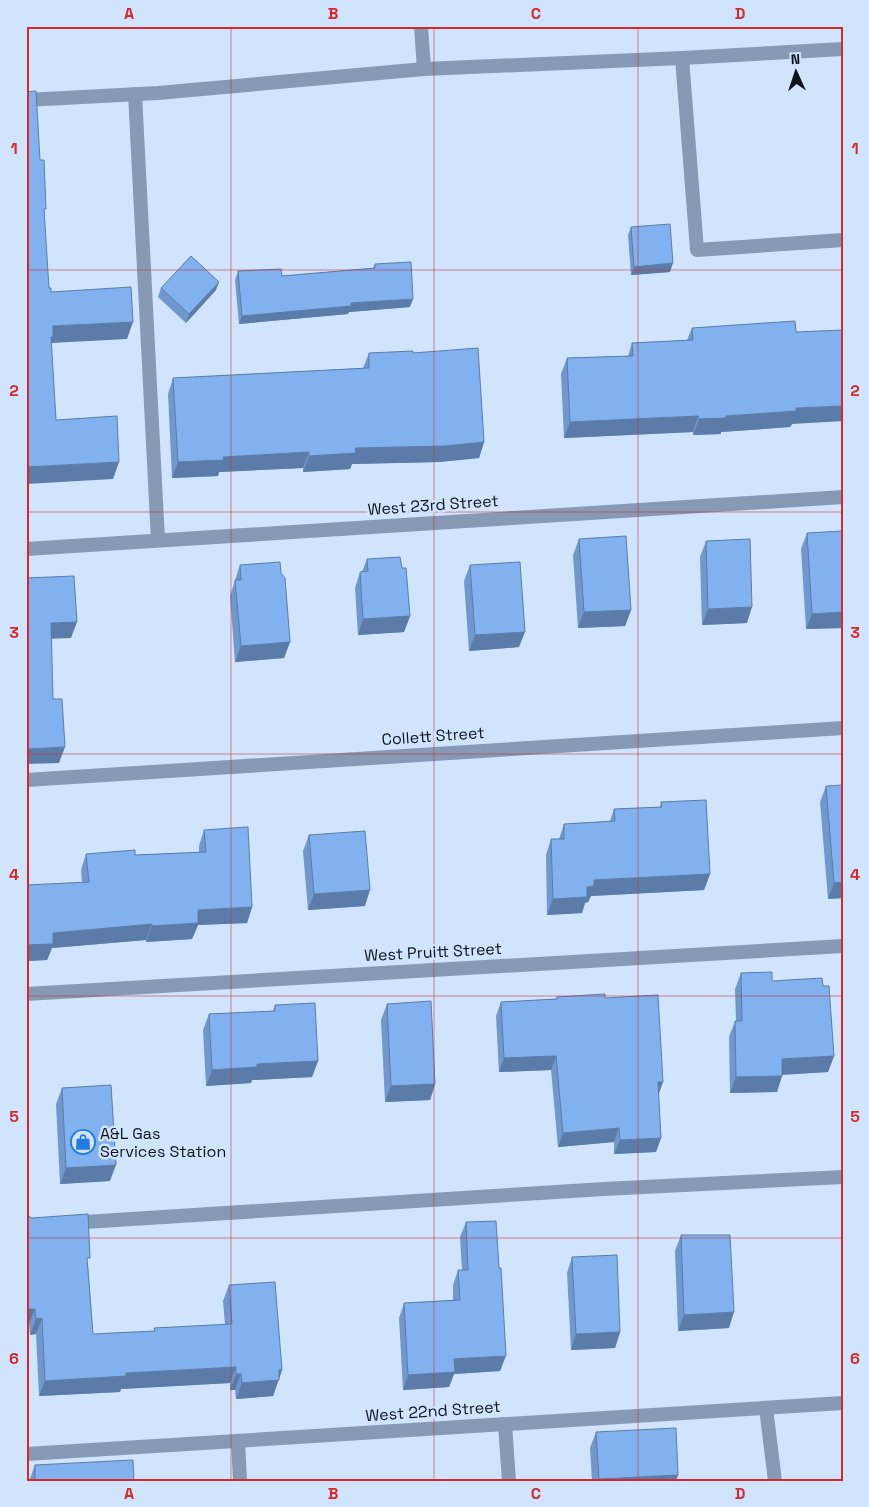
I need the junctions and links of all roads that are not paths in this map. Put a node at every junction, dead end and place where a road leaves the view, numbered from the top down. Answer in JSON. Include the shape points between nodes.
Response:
{"nodes":[{"id":1,"x":421,"y":26,"type":"edge"},
{"id":2,"x":843,"y":49,"type":"edge"},
{"id":3,"x":682,"y":58,"type":"junction"},
{"id":4,"x":424,"y":69,"type":"junction"},
{"id":5,"x":135,"y":94,"type":"junction"},
{"id":6,"x":26,"y":100,"type":"edge"},
{"id":7,"x":843,"y":240,"type":"edge"},
{"id":8,"x":843,"y":497,"type":"edge"},
{"id":9,"x":158,"y":540,"type":"junction"},
{"id":10,"x":26,"y":549,"type":"edge"},
{"id":11,"x":843,"y":728,"type":"edge"},
{"id":12,"x":26,"y":780,"type":"edge"},
{"id":13,"x":843,"y":946,"type":"edge"},
{"id":14,"x":26,"y":994,"type":"edge"},
{"id":15,"x":843,"y":1177,"type":"edge"},
{"id":16,"x":56,"y":1224,"type":"edge"},
{"id":17,"x":843,"y":1403,"type":"edge"},
{"id":18,"x":766,"y":1408,"type":"junction"},
{"id":19,"x":505,"y":1424,"type":"junction"},
{"id":20,"x":238,"y":1441,"type":"junction"},
{"id":21,"x":26,"y":1454,"type":"edge"},
{"id":22,"x":240,"y":1481,"type":"edge"},
{"id":23,"x":509,"y":1481,"type":"edge"},
{"id":24,"x":775,"y":1481,"type":"edge"}],
"edges":[{"from":1,"to":4,"type":"street"},
{"from":2,"to":3,"type":"street"},
{"from":3,"to":4,"type":"street"},
{"from":3,"to":7,"type":"street","via":[[697,250]]},
{"from":4,"to":5,"type":"street"},
{"from":5,"to":6,"type":"street"},
{"from":5,"to":9,"type":"street"},
{"from":8,"to":9,"type":"street","name":"West 23rd Street"},
{"from":9,"to":10,"type":"street","name":"West 23rd Street"},
{"from":11,"to":12,"type":"street","name":"Collett Street"},
{"from":13,"to":14,"type":"street","name":"West Pruitt Street"},
{"from":15,"to":16,"type":"street"},
{"from":17,"to":18,"type":"street","name":"West 22nd Street"},
{"from":18,"to":19,"type":"street","name":"West 22nd Street"},
{"from":18,"to":24,"type":"street"},
{"from":19,"to":20,"type":"street","name":"West 22nd Street"},
{"from":19,"to":23,"type":"street"},
{"from":20,"to":21,"type":"street","name":"West 22nd Street"},
{"from":20,"to":22,"type":"street"}]}
